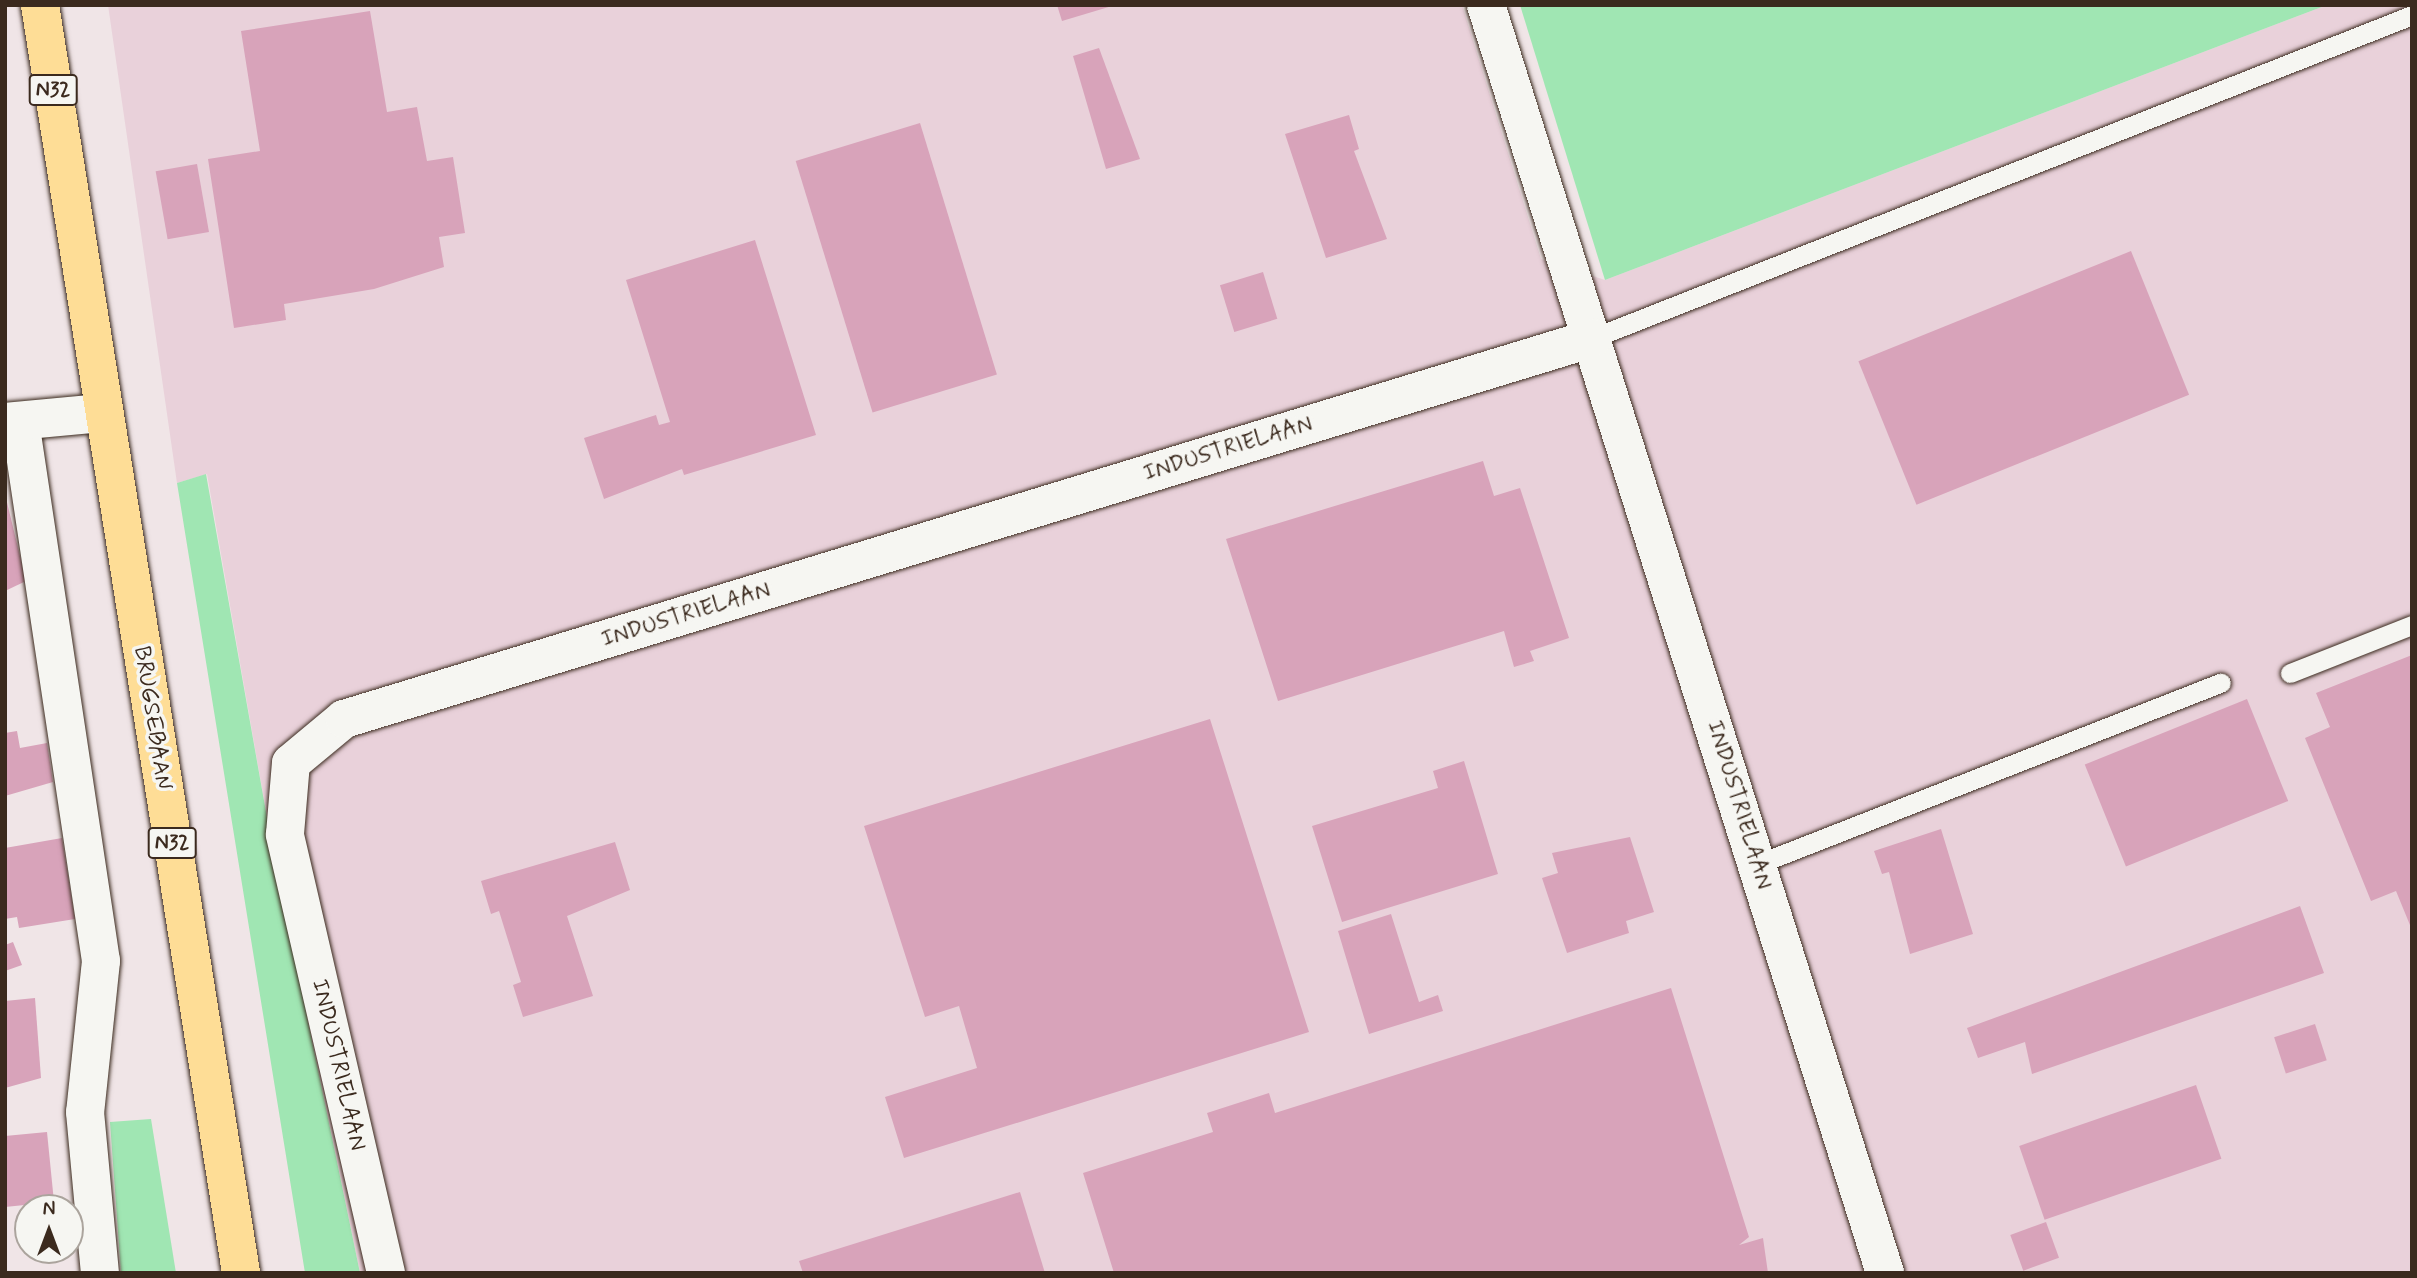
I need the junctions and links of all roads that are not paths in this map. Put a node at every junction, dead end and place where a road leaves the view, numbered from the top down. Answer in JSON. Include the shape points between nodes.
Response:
{"nodes":[{"id":1,"x":40,"y":5,"type":"edge"},
{"id":2,"x":1486,"y":5,"type":"edge"},
{"id":3,"x":2412,"y":15,"type":"edge"},
{"id":4,"x":1593,"y":338,"type":"junction"},
{"id":5,"x":102,"y":413,"type":"junction"},
{"id":6,"x":13,"y":422,"type":"edge"},
{"id":7,"x":2412,"y":625,"type":"edge"},
{"id":8,"x":2290,"y":673,"type":"dead end"},
{"id":9,"x":2221,"y":683,"type":"dead end"},
{"id":10,"x":1758,"y":864,"type":"junction"},
{"id":11,"x":100,"y":1273,"type":"edge"},
{"id":12,"x":241,"y":1273,"type":"edge"},
{"id":13,"x":386,"y":1273,"type":"edge"},
{"id":14,"x":1885,"y":1273,"type":"edge"}],
"edges":[{"from":1,"to":5,"type":"main road","name":"BRUGSEBAAN","number":"N32"},
{"from":2,"to":4,"type":"street","name":"INDUSTRIELAAN"},
{"from":3,"to":4,"type":"lane"},
{"from":4,"to":10,"type":"street","name":"INDUSTRIELAAN"},
{"from":4,"to":13,"type":"street","name":"INDUSTRIELAAN","via":[[344,719],[291,763],[285,834]]},
{"from":5,"to":6,"type":"street"},
{"from":5,"to":12,"type":"main road","name":"BRUGSEBAAN","number":"N32"},
{"from":6,"to":11,"type":"street","via":[[101,961],[85,1112]]},
{"from":7,"to":8,"type":"lane"},
{"from":9,"to":10,"type":"lane"},
{"from":10,"to":14,"type":"street","name":"INDUSTRIELAAN"}]}
